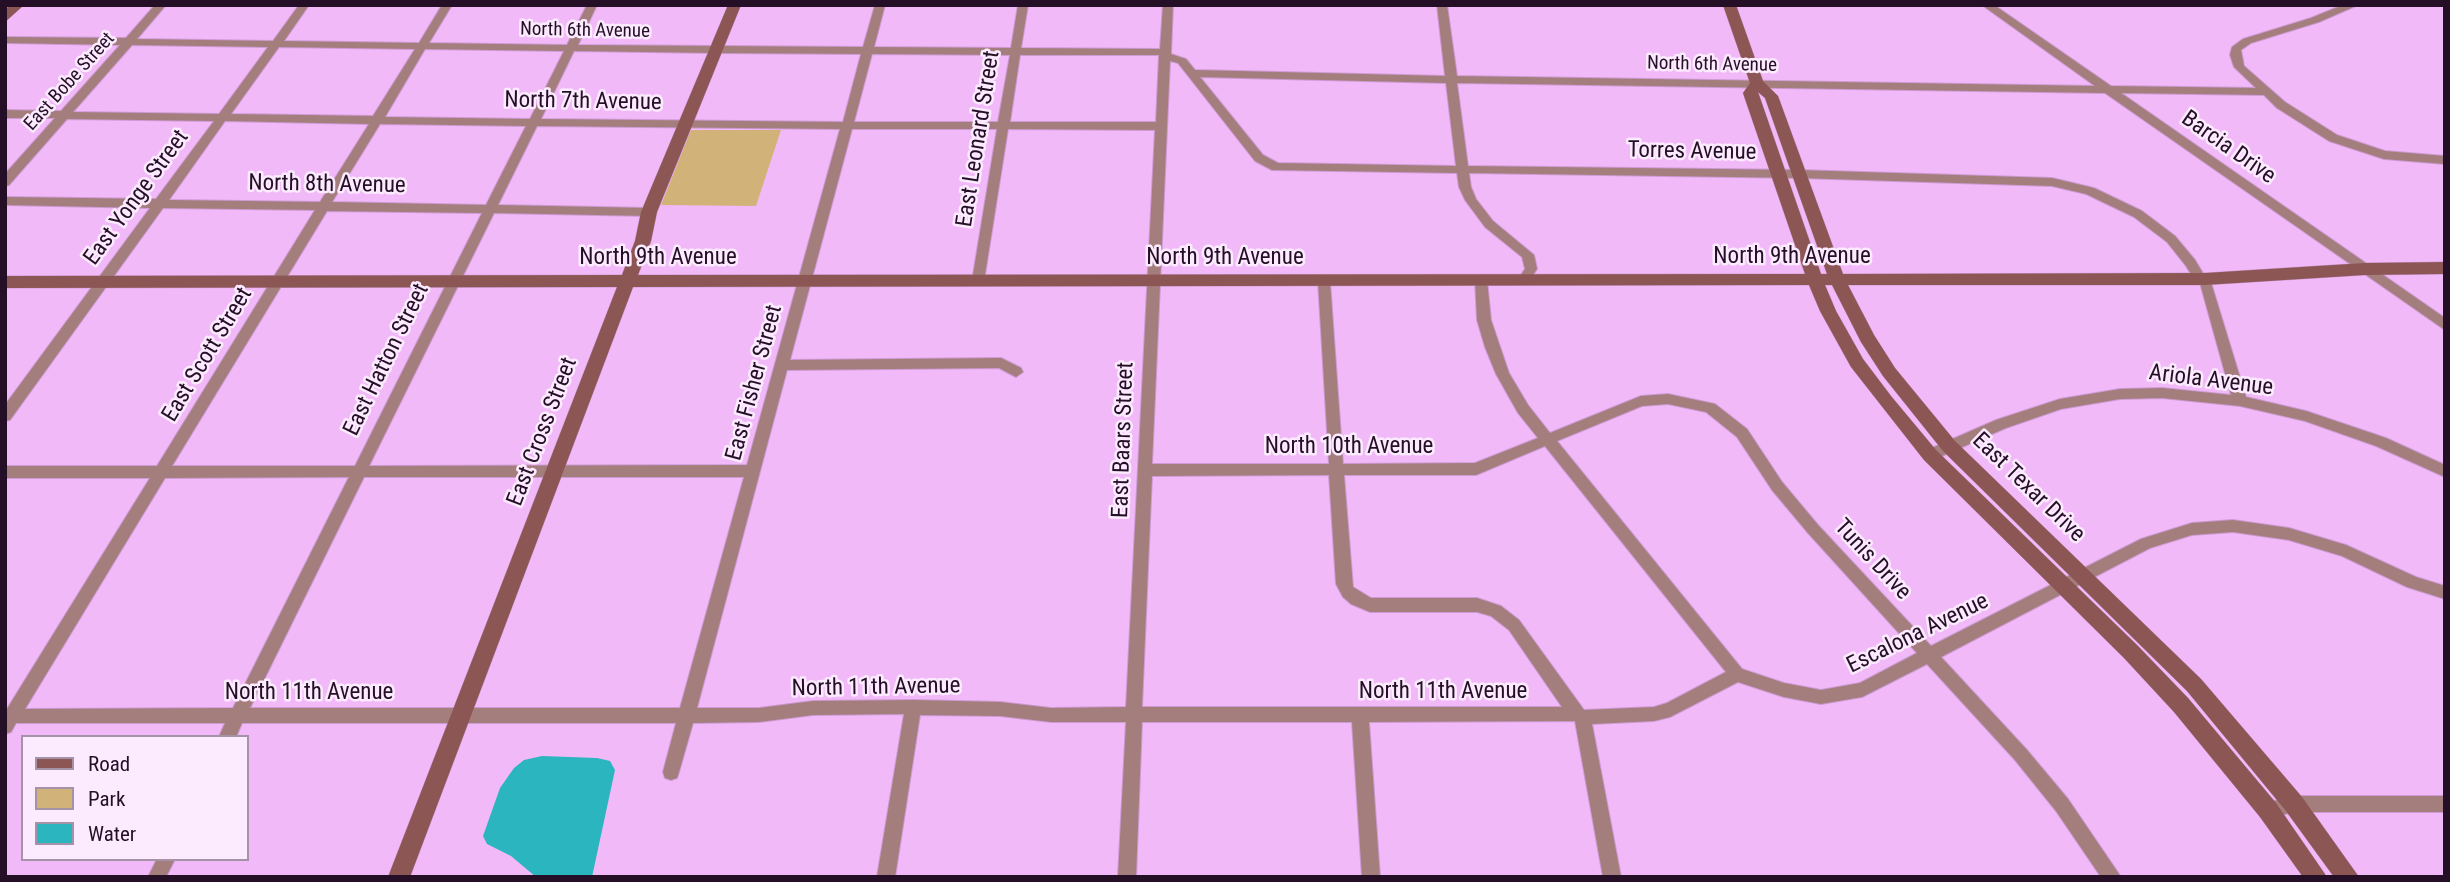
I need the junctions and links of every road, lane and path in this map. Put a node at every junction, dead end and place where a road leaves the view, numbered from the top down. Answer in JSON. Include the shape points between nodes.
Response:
{"nodes":[{"id":1,"x":18,"y":5,"type":"edge"},
{"id":2,"x":161,"y":5,"type":"edge"},
{"id":3,"x":304,"y":5,"type":"edge"},
{"id":4,"x":447,"y":5,"type":"edge"},
{"id":5,"x":592,"y":5,"type":"edge"},
{"id":6,"x":735,"y":5,"type":"edge"},
{"id":7,"x":880,"y":5,"type":"edge"},
{"id":8,"x":1024,"y":5,"type":"edge"},
{"id":9,"x":1168,"y":5,"type":"edge"},
{"id":10,"x":1442,"y":5,"type":"edge"},
{"id":11,"x":1729,"y":5,"type":"edge"},
{"id":12,"x":1987,"y":5,"type":"edge"},
{"id":13,"x":2353,"y":5,"type":"edge"},
{"id":14,"x":5,"y":18,"type":"edge"},
{"id":15,"x":5,"y":40,"type":"edge"},
{"id":16,"x":129,"y":42,"type":"junction"},
{"id":17,"x":276,"y":44,"type":"junction"},
{"id":18,"x":422,"y":46,"type":"junction"},
{"id":19,"x":570,"y":48,"type":"junction"},
{"id":20,"x":716,"y":50,"type":"junction"},
{"id":21,"x":867,"y":51,"type":"junction"},
{"id":22,"x":1017,"y":51,"type":"junction"},
{"id":23,"x":1164,"y":53,"type":"junction"},
{"id":24,"x":1192,"y":73,"type":"junction"},
{"id":25,"x":1451,"y":79,"type":"junction"},
{"id":26,"x":1757,"y":83,"type":"junction"},
{"id":27,"x":2108,"y":89,"type":"junction"},
{"id":28,"x":2266,"y":92,"type":"junction"},
{"id":29,"x":5,"y":114,"type":"edge"},
{"id":30,"x":65,"y":114,"type":"junction"},
{"id":31,"x":223,"y":117,"type":"junction"},
{"id":32,"x":377,"y":119,"type":"junction"},
{"id":33,"x":533,"y":122,"type":"junction"},
{"id":34,"x":683,"y":125,"type":"junction"},
{"id":35,"x":847,"y":125,"type":"junction"},
{"id":36,"x":1004,"y":126,"type":"junction"},
{"id":37,"x":1161,"y":126,"type":"junction"},
{"id":38,"x":2445,"y":160,"type":"edge"},
{"id":39,"x":1462,"y":170,"type":"junction"},
{"id":40,"x":1778,"y":174,"type":"junction"},
{"id":41,"x":1799,"y":174,"type":"junction"},
{"id":42,"x":5,"y":181,"type":"edge"},
{"id":43,"x":5,"y":201,"type":"edge"},
{"id":44,"x":160,"y":203,"type":"junction"},
{"id":45,"x":324,"y":206,"type":"junction"},
{"id":46,"x":490,"y":209,"type":"junction"},
{"id":47,"x":649,"y":212,"type":"junction"},
{"id":48,"x":2445,"y":268,"type":"edge"},
{"id":49,"x":2365,"y":269,"type":"junction"},
{"id":50,"x":1481,"y":279,"type":"junction"},
{"id":51,"x":1524,"y":279,"type":"junction"},
{"id":52,"x":2202,"y":279,"type":"junction"},
{"id":53,"x":1153,"y":280,"type":"junction"},
{"id":54,"x":1815,"y":280,"type":"junction"},
{"id":55,"x":1837,"y":280,"type":"junction"},
{"id":56,"x":278,"y":281,"type":"junction"},
{"id":57,"x":454,"y":281,"type":"junction"},
{"id":58,"x":626,"y":281,"type":"junction"},
{"id":59,"x":804,"y":281,"type":"junction"},
{"id":60,"x":978,"y":281,"type":"junction"},
{"id":61,"x":1324,"y":281,"type":"junction"},
{"id":62,"x":5,"y":282,"type":"edge"},
{"id":63,"x":103,"y":282,"type":"junction"},
{"id":64,"x":2445,"y":325,"type":"edge"},
{"id":65,"x":782,"y":365,"type":"junction"},
{"id":66,"x":1016,"y":372,"type":"dead end"},
{"id":67,"x":2240,"y":401,"type":"junction"},
{"id":68,"x":5,"y":416,"type":"edge"},
{"id":69,"x":1546,"y":441,"type":"junction"},
{"id":70,"x":1949,"y":446,"type":"junction"},
{"id":71,"x":1930,"y":455,"type":"junction"},
{"id":72,"x":1145,"y":470,"type":"junction"},
{"id":73,"x":1336,"y":470,"type":"junction"},
{"id":74,"x":555,"y":471,"type":"junction"},
{"id":75,"x":752,"y":471,"type":"junction"},
{"id":76,"x":2445,"y":471,"type":"edge"},
{"id":77,"x":5,"y":472,"type":"edge"},
{"id":78,"x":161,"y":472,"type":"junction"},
{"id":79,"x":359,"y":472,"type":"junction"},
{"id":80,"x":2084,"y":577,"type":"junction"},
{"id":81,"x":2063,"y":586,"type":"junction"},
{"id":82,"x":2445,"y":593,"type":"edge"},
{"id":83,"x":1930,"y":655,"type":"junction"},
{"id":84,"x":1737,"y":674,"type":"junction"},
{"id":85,"x":913,"y":707,"type":"junction"},
{"id":86,"x":1135,"y":714,"type":"junction"},
{"id":87,"x":462,"y":715,"type":"junction"},
{"id":88,"x":686,"y":715,"type":"junction"},
{"id":89,"x":1360,"y":715,"type":"junction"},
{"id":90,"x":237,"y":716,"type":"junction"},
{"id":91,"x":1580,"y":716,"type":"junction"},
{"id":92,"x":7,"y":720,"type":"edge"},
{"id":93,"x":228,"y":735,"type":"edge"},
{"id":94,"x":670,"y":772,"type":"dead end"},
{"id":95,"x":2294,"y":804,"type":"junction"},
{"id":96,"x":2445,"y":804,"type":"edge"},
{"id":97,"x":2268,"y":810,"type":"junction"},
{"id":98,"x":165,"y":861,"type":"edge"},
{"id":99,"x":157,"y":877,"type":"edge"},
{"id":100,"x":399,"y":877,"type":"edge"},
{"id":101,"x":886,"y":877,"type":"edge"},
{"id":102,"x":1127,"y":877,"type":"edge"},
{"id":103,"x":1371,"y":877,"type":"edge"},
{"id":104,"x":1612,"y":877,"type":"edge"},
{"id":105,"x":2112,"y":877,"type":"edge"},
{"id":106,"x":2316,"y":877,"type":"edge"},
{"id":107,"x":2348,"y":877,"type":"edge"}],
"edges":[{"from":1,"to":14,"type":"main road"},
{"from":2,"to":16,"type":"street","name":"East Bobe Street"},
{"from":3,"to":17,"type":"street","name":"East Yonge Street"},
{"from":4,"to":18,"type":"street","name":"East Scott Street"},
{"from":5,"to":19,"type":"street","name":"East Hatton Street"},
{"from":6,"to":20,"type":"main road","name":"East Cross Street"},
{"from":7,"to":21,"type":"street","name":"East Fisher Street"},
{"from":8,"to":22,"type":"street","name":"East Leonard Street"},
{"from":9,"to":23,"type":"street","name":"East Baars Street"},
{"from":10,"to":25,"type":"street"},
{"from":11,"to":26,"type":"main road","name":"East Texar Drive"},
{"from":12,"to":27,"type":"street","name":"Barcia Drive"},
{"from":13,"to":28,"type":"street","via":[[2241,44],[2235,55],[2239,67]]},
{"from":15,"to":16,"type":"street","name":"North 6th Avenue"},
{"from":16,"to":17,"type":"street","name":"North 6th Avenue"},
{"from":16,"to":30,"type":"street","name":"East Bobe Street"},
{"from":17,"to":18,"type":"street","name":"North 6th Avenue"},
{"from":17,"to":31,"type":"street","name":"East Yonge Street"},
{"from":18,"to":19,"type":"street","name":"North 6th Avenue"},
{"from":18,"to":32,"type":"street","name":"East Scott Street"},
{"from":19,"to":20,"type":"street","name":"North 6th Avenue"},
{"from":19,"to":33,"type":"street","name":"East Hatton Street"},
{"from":20,"to":21,"type":"street","name":"North 6th Avenue"},
{"from":20,"to":34,"type":"main road","name":"East Cross Street"},
{"from":21,"to":22,"type":"street","name":"North 6th Avenue"},
{"from":21,"to":35,"type":"street","name":"East Fisher Street"},
{"from":22,"to":23,"type":"street","name":"North 6th Avenue"},
{"from":22,"to":36,"type":"street","name":"East Leonard Street"},
{"from":23,"to":24,"type":"street"},
{"from":23,"to":37,"type":"street","name":"East Baars Street"},
{"from":24,"to":25,"type":"street","name":"North 6th Avenue"},
{"from":24,"to":39,"type":"street","name":"Torres Avenue","via":[[1259,158],[1276,167]]},
{"from":25,"to":26,"type":"street","name":"North 6th Avenue"},
{"from":25,"to":39,"type":"street"},
{"from":26,"to":27,"type":"street","name":"North 6th Avenue"},
{"from":26,"to":40,"type":"main road","name":"East Texar Drive","via":[[1750,93]]},
{"from":26,"to":41,"type":"main road","name":"East Texar Drive","via":[[1770,96]]},
{"from":27,"to":28,"type":"street","name":"North 6th Avenue"},
{"from":27,"to":49,"type":"street","name":"Barcia Drive"},
{"from":28,"to":38,"type":"street","via":[[2309,124],[2347,144],[2394,157]]},
{"from":29,"to":30,"type":"street","name":"North 7th Avenue"},
{"from":30,"to":31,"type":"street","name":"North 7th Avenue"},
{"from":30,"to":42,"type":"street","name":"East Bobe Street"},
{"from":31,"to":32,"type":"street","name":"North 7th Avenue"},
{"from":31,"to":44,"type":"street","name":"East Yonge Street"},
{"from":32,"to":33,"type":"street","name":"North 7th Avenue"},
{"from":32,"to":45,"type":"street","name":"East Scott Street"},
{"from":33,"to":34,"type":"street","name":"North 7th Avenue"},
{"from":33,"to":46,"type":"street","name":"East Hatton Street"},
{"from":34,"to":35,"type":"street","name":"North 7th Avenue"},
{"from":34,"to":47,"type":"main road","name":"East Cross Street"},
{"from":35,"to":36,"type":"street","name":"North 7th Avenue"},
{"from":35,"to":59,"type":"street","name":"East Fisher Street"},
{"from":36,"to":37,"type":"street","name":"North 7th Avenue"},
{"from":36,"to":60,"type":"street","name":"East Leonard Street"},
{"from":37,"to":53,"type":"street","name":"East Baars Street"},
{"from":39,"to":40,"type":"street","name":"Torres Avenue"},
{"from":39,"to":51,"type":"street","via":[[1465,187],[1480,214],[1528,255],[1531,269]]},
{"from":40,"to":41,"type":"street","name":"Torres Avenue"},
{"from":40,"to":54,"type":"main road","name":"East Texar Drive"},
{"from":41,"to":52,"type":"street","name":"Torres Avenue","via":[[2032,179],[2071,186],[2121,205],[2155,226],[2182,251]]},
{"from":41,"to":55,"type":"main road","name":"East Texar Drive"},
{"from":43,"to":44,"type":"street","name":"North 8th Avenue"},
{"from":44,"to":45,"type":"street","name":"North 8th Avenue"},
{"from":44,"to":63,"type":"street","name":"East Yonge Street"},
{"from":45,"to":46,"type":"street","name":"North 8th Avenue"},
{"from":45,"to":56,"type":"street","name":"East Scott Street"},
{"from":46,"to":47,"type":"street","name":"North 8th Avenue"},
{"from":46,"to":57,"type":"street","name":"East Hatton Street"},
{"from":47,"to":58,"type":"main road","name":"East Cross Street"},
{"from":48,"to":49,"type":"main road","name":"North 9th Avenue"},
{"from":49,"to":52,"type":"main road","name":"North 9th Avenue"},
{"from":49,"to":64,"type":"street","name":"Barcia Drive"},
{"from":50,"to":51,"type":"main road","name":"North 9th Avenue"},
{"from":50,"to":61,"type":"main road","name":"North 9th Avenue"},
{"from":50,"to":69,"type":"street","via":[[1484,320],[1499,365]]},
{"from":51,"to":54,"type":"main road","name":"North 9th Avenue"},
{"from":52,"to":55,"type":"main road","name":"North 9th Avenue"},
{"from":52,"to":67,"type":"street","name":"Torres Avenue"},
{"from":53,"to":60,"type":"main road","name":"North 9th Avenue"},
{"from":53,"to":61,"type":"main road","name":"North 9th Avenue"},
{"from":53,"to":72,"type":"street","name":"East Baars Street"},
{"from":54,"to":55,"type":"main road","name":"North 9th Avenue"},
{"from":54,"to":71,"type":"main road","name":"East Texar Drive","via":[[1857,363]]},
{"from":55,"to":70,"type":"main road","name":"East Texar Drive","via":[[1889,372]]},
{"from":56,"to":57,"type":"main road","name":"North 9th Avenue"},
{"from":56,"to":63,"type":"main road","name":"North 9th Avenue"},
{"from":56,"to":78,"type":"street","name":"East Scott Street"},
{"from":57,"to":58,"type":"main road","name":"North 9th Avenue"},
{"from":57,"to":79,"type":"street","name":"East Hatton Street"},
{"from":58,"to":59,"type":"main road","name":"North 9th Avenue"},
{"from":58,"to":74,"type":"main road","name":"East Cross Street"},
{"from":59,"to":60,"type":"main road","name":"North 9th Avenue"},
{"from":59,"to":65,"type":"street","name":"East Fisher Street"},
{"from":61,"to":73,"type":"street"},
{"from":62,"to":63,"type":"main road","name":"North 9th Avenue"},
{"from":63,"to":68,"type":"street","name":"East Yonge Street"},
{"from":65,"to":66,"type":"street","via":[[1001,363]]},
{"from":65,"to":75,"type":"street","name":"East Fisher Street"},
{"from":67,"to":70,"type":"street","name":"Ariola Avenue","via":[[2162,393],[2092,398],[2028,414]]},
{"from":67,"to":76,"type":"street","name":"Ariola Avenue","via":[[2343,428]]},
{"from":69,"to":73,"type":"street","name":"North 10th Avenue","via":[[1476,469]]},
{"from":69,"to":83,"type":"street","name":"Tunis Drive","via":[[1641,401],[1668,399],[1710,408],[1742,433],[1812,530]]},
{"from":69,"to":84,"type":"street"},
{"from":70,"to":71,"type":"street","name":"Ariola Avenue"},
{"from":70,"to":80,"type":"main road","name":"East Texar Drive"},
{"from":71,"to":81,"type":"main road","name":"East Texar Drive"},
{"from":72,"to":73,"type":"street","name":"North 10th Avenue"},
{"from":72,"to":86,"type":"street","name":"East Baars Street"},
{"from":73,"to":91,"type":"street","via":[[1348,592],[1364,603],[1477,605],[1506,617]]},
{"from":74,"to":75,"type":"street"},
{"from":74,"to":79,"type":"street"},
{"from":74,"to":87,"type":"main road","name":"East Cross Street"},
{"from":75,"to":88,"type":"street","name":"East Fisher Street"},
{"from":77,"to":78,"type":"street"},
{"from":78,"to":79,"type":"street"},
{"from":78,"to":92,"type":"street","name":"East Scott Street"},
{"from":79,"to":90,"type":"street","name":"East Hatton Street"},
{"from":80,"to":81,"type":"street","name":"Escalona Avenue"},
{"from":80,"to":82,"type":"street","name":"Escalona Avenue","via":[[2167,535],[2233,526],[2319,542]]},
{"from":80,"to":95,"type":"main road","name":"East Texar Drive","via":[[2194,685]]},
{"from":81,"to":83,"type":"street","name":"Escalona Avenue"},
{"from":81,"to":97,"type":"main road","name":"East Texar Drive","via":[[2182,705]]},
{"from":83,"to":84,"type":"street","name":"Escalona Avenue","via":[[1862,690],[1834,696],[1804,695]]},
{"from":83,"to":105,"type":"street","name":"Tunis Drive","via":[[2062,805]]},
{"from":84,"to":91,"type":"street","name":"North 11th Avenue","via":[[1670,710]]},
{"from":85,"to":86,"type":"street","name":"North 11th Avenue","via":[[1051,715]]},
{"from":85,"to":88,"type":"street","name":"North 11th Avenue"},
{"from":85,"to":101,"type":"street"},
{"from":86,"to":89,"type":"street","name":"North 11th Avenue"},
{"from":86,"to":102,"type":"street","name":"East Baars Street"},
{"from":87,"to":88,"type":"street","name":"North 11th Avenue"},
{"from":87,"to":90,"type":"street","name":"North 11th Avenue"},
{"from":87,"to":100,"type":"main road","name":"East Cross Street"},
{"from":88,"to":94,"type":"street","name":"East Fisher Street"},
{"from":89,"to":91,"type":"street","name":"North 11th Avenue"},
{"from":89,"to":103,"type":"street"},
{"from":90,"to":92,"type":"street","name":"North 11th Avenue"},
{"from":90,"to":93,"type":"street","name":"East Hatton Street"},
{"from":91,"to":104,"type":"street"},
{"from":95,"to":96,"type":"street"},
{"from":95,"to":97,"type":"street"},
{"from":95,"to":107,"type":"main road","name":"East Texar Drive"},
{"from":97,"to":106,"type":"main road","name":"East Texar Drive"},
{"from":98,"to":99,"type":"street"}]}
